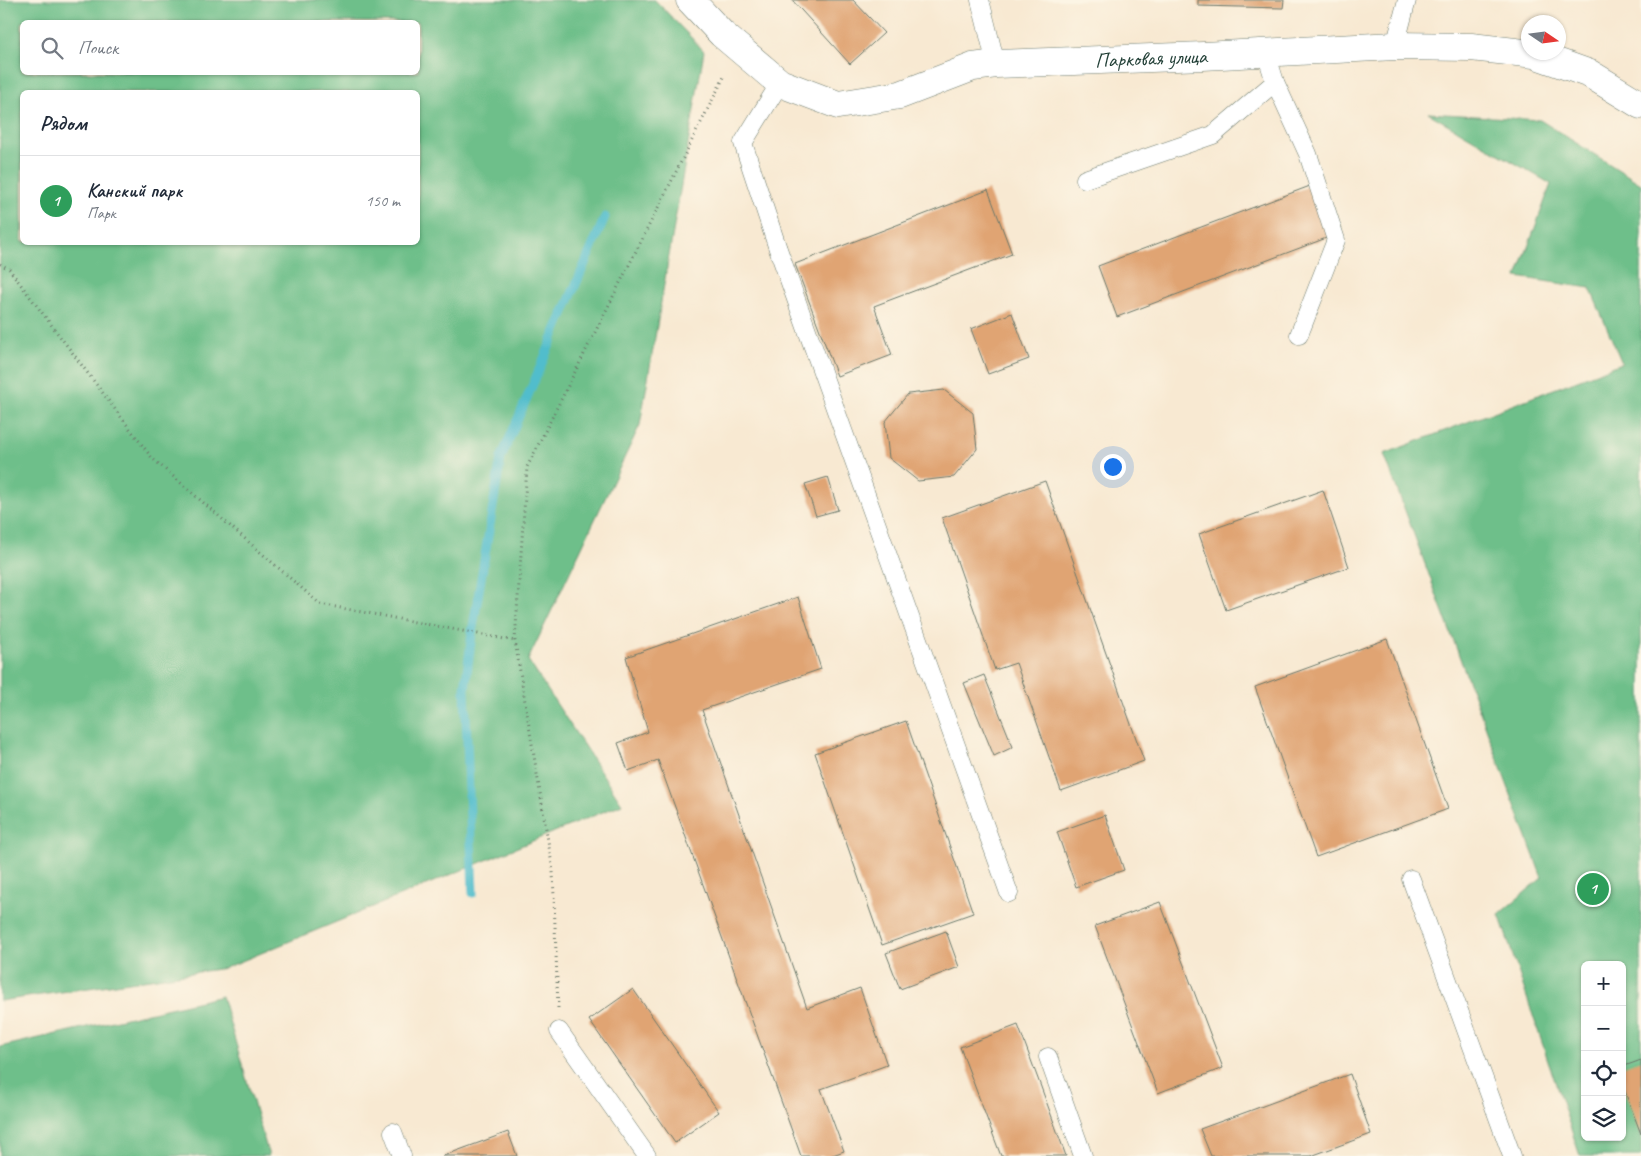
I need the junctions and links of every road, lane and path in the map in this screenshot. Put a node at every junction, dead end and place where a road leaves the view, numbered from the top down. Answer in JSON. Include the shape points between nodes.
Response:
{"nodes":[{"id":1,"x":690,"y":0,"type":"edge"},
{"id":2,"x":980,"y":0,"type":"edge"},
{"id":3,"x":1408,"y":0,"type":"edge"},
{"id":4,"x":1395,"y":46,"type":"junction"},
{"id":5,"x":739,"y":48,"type":"junction"},
{"id":6,"x":1266,"y":53,"type":"junction"},
{"id":7,"x":996,"y":64,"type":"junction"},
{"id":8,"x":780,"y":82,"type":"junction"},
{"id":9,"x":1275,"y":82,"type":"junction"},
{"id":10,"x":1641,"y":105,"type":"edge"},
{"id":11,"x":1085,"y":179,"type":"dead end"},
{"id":12,"x":0,"y":264,"type":"edge"},
{"id":13,"x":1299,"y":335,"type":"dead end"},
{"id":14,"x":515,"y":642,"type":"junction"},
{"id":15,"x":1411,"y":879,"type":"dead end"},
{"id":16,"x":1010,"y":893,"type":"dead end"},
{"id":17,"x":559,"y":1031,"type":"joint"},
{"id":18,"x":1048,"y":1057,"type":"dead end"},
{"id":19,"x":393,"y":1132,"type":"dead end"},
{"id":20,"x":402,"y":1156,"type":"edge"},
{"id":21,"x":647,"y":1156,"type":"edge"},
{"id":22,"x":1083,"y":1156,"type":"edge"},
{"id":23,"x":1512,"y":1156,"type":"edge"}],
"edges":[{"from":1,"to":5,"type":"street","name":"Парковая улица"},
{"from":2,"to":7,"type":"lane"},
{"from":3,"to":4,"type":"lane"},
{"from":4,"to":6,"type":"street","name":"Парковая улица"},
{"from":4,"to":10,"type":"street","name":"Парковая улица","via":[[1471,47],[1534,54],[1590,74]]},
{"from":5,"to":8,"type":"street","name":"Парковая улица"},
{"from":5,"to":14,"type":"path","via":[[527,467]]},
{"from":6,"to":7,"type":"street","name":"Парковая улица"},
{"from":6,"to":9,"type":"lane"},
{"from":7,"to":8,"type":"street","name":"Парковая улица","via":[[973,67],[900,94],[838,104]]},
{"from":8,"to":16,"type":"lane","via":[[742,143]]},
{"from":9,"to":11,"type":"lane","via":[[1213,135]]},
{"from":9,"to":13,"type":"lane","via":[[1308,154],[1336,240]]},
{"from":12,"to":14,"type":"path","via":[[9,269],[152,458],[320,604]]},
{"from":14,"to":17,"type":"path","via":[[553,871]]},
{"from":15,"to":23,"type":"lane"},
{"from":17,"to":21,"type":"lane"},
{"from":18,"to":22,"type":"lane"},
{"from":19,"to":20,"type":"lane"}]}
